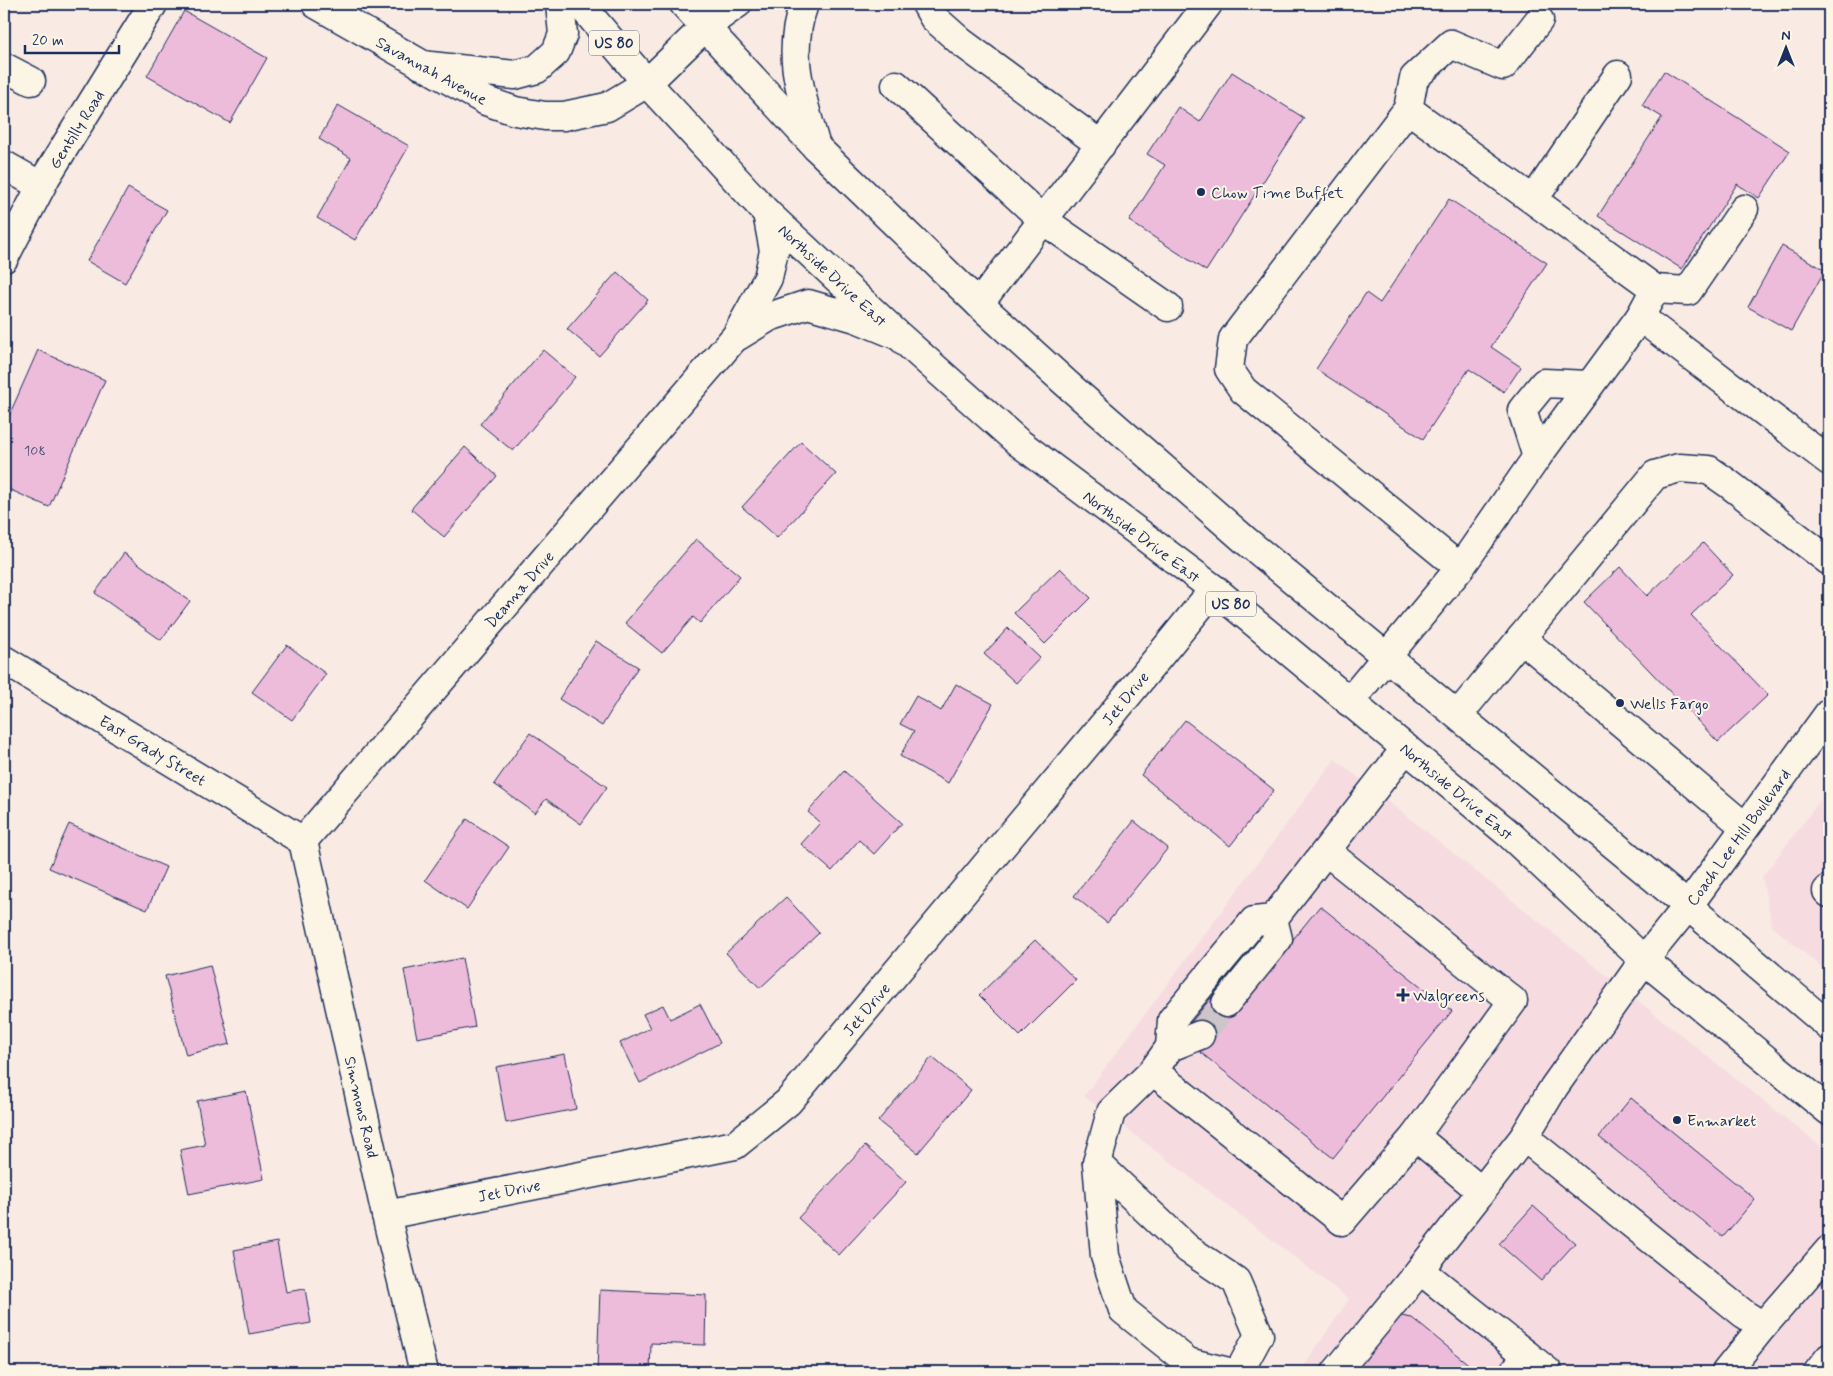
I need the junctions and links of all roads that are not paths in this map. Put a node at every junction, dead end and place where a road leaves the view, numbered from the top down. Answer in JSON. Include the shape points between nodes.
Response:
{"nodes":[{"id":1,"x":153,"y":4,"type":"edge"},
{"id":2,"x":316,"y":4,"type":"edge"},
{"id":3,"x":560,"y":4,"type":"edge"},
{"id":4,"x":580,"y":4,"type":"edge"},
{"id":5,"x":684,"y":4,"type":"edge"},
{"id":6,"x":737,"y":4,"type":"edge"},
{"id":7,"x":804,"y":4,"type":"edge"},
{"id":8,"x":926,"y":4,"type":"edge"},
{"id":9,"x":1208,"y":4,"type":"edge"},
{"id":10,"x":1539,"y":20,"type":"dead end"},
{"id":11,"x":705,"y":27,"type":"junction"},
{"id":12,"x":421,"y":65,"type":"junction"},
{"id":13,"x":4,"y":66,"type":"edge"},
{"id":14,"x":1618,"y":75,"type":"dead end"},
{"id":15,"x":31,"y":81,"type":"dead end"},
{"id":16,"x":648,"y":83,"type":"junction"},
{"id":17,"x":896,"y":85,"type":"dead end"},
{"id":18,"x":1408,"y":109,"type":"junction"},
{"id":19,"x":1100,"y":144,"type":"junction"},
{"id":20,"x":816,"y":147,"type":"junction"},
{"id":21,"x":4,"y":165,"type":"edge"},
{"id":22,"x":41,"y":186,"type":"junction"},
{"id":23,"x":1534,"y":199,"type":"junction"},
{"id":24,"x":1744,"y":209,"type":"dead end"},
{"id":25,"x":767,"y":213,"type":"junction"},
{"id":26,"x":1043,"y":220,"type":"junction"},
{"id":27,"x":4,"y":258,"type":"edge"},
{"id":28,"x":1655,"y":289,"type":"junction"},
{"id":29,"x":979,"y":304,"type":"junction"},
{"id":30,"x":1168,"y":307,"type":"dead end"},
{"id":31,"x":1640,"y":317,"type":"junction"},
{"id":32,"x":898,"y":335,"type":"junction"},
{"id":33,"x":736,"y":336,"type":"junction"},
{"id":34,"x":1589,"y":385,"type":"junction"},
{"id":35,"x":1537,"y":457,"type":"junction"},
{"id":36,"x":1829,"y":461,"type":"edge"},
{"id":37,"x":1829,"y":561,"type":"edge"},
{"id":38,"x":1460,"y":568,"type":"junction"},
{"id":39,"x":1214,"y":589,"type":"junction"},
{"id":40,"x":1521,"y":638,"type":"junction"},
{"id":41,"x":1388,"y":657,"type":"junction"},
{"id":42,"x":4,"y":660,"type":"edge"},
{"id":43,"x":1350,"y":702,"type":"junction"},
{"id":44,"x":1829,"y":713,"type":"edge"},
{"id":45,"x":1458,"y":715,"type":"junction"},
{"id":46,"x":1406,"y":748,"type":"junction"},
{"id":47,"x":1745,"y":827,"type":"junction"},
{"id":48,"x":303,"y":841,"type":"junction"},
{"id":49,"x":1328,"y":852,"type":"junction"},
{"id":50,"x":1829,"y":889,"type":"edge"},
{"id":51,"x":1829,"y":893,"type":"edge"},
{"id":52,"x":1688,"y":906,"type":"junction"},
{"id":53,"x":1273,"y":919,"type":"junction"},
{"id":54,"x":1644,"y":960,"type":"junction"},
{"id":55,"x":1226,"y":1002,"type":"tunnel mouth"},
{"id":56,"x":1829,"y":1026,"type":"edge"},
{"id":57,"x":1200,"y":1035,"type":"tunnel mouth"},
{"id":58,"x":1170,"y":1047,"type":"junction"},
{"id":59,"x":1153,"y":1072,"type":"junction"},
{"id":60,"x":1829,"y":1111,"type":"edge"},
{"id":61,"x":1415,"y":1136,"type":"junction"},
{"id":62,"x":1524,"y":1137,"type":"junction"},
{"id":63,"x":1098,"y":1163,"type":"junction"},
{"id":64,"x":1481,"y":1191,"type":"junction"},
{"id":65,"x":386,"y":1215,"type":"junction"},
{"id":66,"x":1829,"y":1250,"type":"edge"},
{"id":67,"x":1420,"y":1270,"type":"junction"},
{"id":68,"x":1763,"y":1326,"type":"junction"},
{"id":69,"x":1829,"y":1358,"type":"edge"},
{"id":70,"x":1521,"y":1364,"type":"edge"},
{"id":71,"x":424,"y":1372,"type":"edge"},
{"id":72,"x":1229,"y":1372,"type":"edge"},
{"id":73,"x":1239,"y":1372,"type":"edge"},
{"id":74,"x":1336,"y":1372,"type":"edge"},
{"id":75,"x":1548,"y":1372,"type":"edge"},
{"id":76,"x":1726,"y":1372,"type":"edge"},
{"id":77,"x":1818,"y":1372,"type":"edge"}],
"edges":[{"from":1,"to":22,"type":"street","name":"Gentilly Road"},
{"from":2,"to":12,"type":"street","name":"Savannah Avenue"},
{"from":3,"to":12,"type":"street","via":[[562,34],[556,52],[538,69],[516,75]]},
{"from":4,"to":16,"type":"street","name":"Northside Drive East","number":"US 80"},
{"from":5,"to":11,"type":"street"},
{"from":6,"to":11,"type":"street","name":"Savannah Avenue"},
{"from":7,"to":20,"type":"street","via":[[798,20],[797,80]]},
{"from":8,"to":19,"type":"street","via":[[934,18],[961,42]]},
{"from":9,"to":19,"type":"street"},
{"from":10,"to":18,"type":"street","via":[[1504,66],[1451,44],[1414,78]]},
{"from":11,"to":16,"type":"street","name":"Savannah Avenue"},
{"from":11,"to":20,"type":"street"},
{"from":12,"to":16,"type":"street","name":"Savannah Avenue","via":[[486,102],[544,116],[564,116],[607,107]]},
{"from":13,"to":15,"type":"street"},
{"from":14,"to":23,"type":"street"},
{"from":16,"to":25,"type":"street","name":"Northside Drive East","number":"US 80"},
{"from":17,"to":26,"type":"street"},
{"from":18,"to":23,"type":"street"},
{"from":18,"to":38,"type":"street","via":[[1233,338],[1229,369],[1243,390]]},
{"from":19,"to":26,"type":"street"},
{"from":20,"to":29,"type":"street"},
{"from":21,"to":22,"type":"street"},
{"from":22,"to":27,"type":"street","name":"Gentilly Road"},
{"from":23,"to":28,"type":"street"},
{"from":24,"to":28,"type":"street","via":[[1688,291]]},
{"from":25,"to":32,"type":"street","name":"Northside Drive East","number":"US 80"},
{"from":25,"to":33,"type":"street","name":"Deanna Drive","via":[[774,251],[768,278]]},
{"from":26,"to":29,"type":"street"},
{"from":26,"to":30,"type":"street"},
{"from":28,"to":31,"type":"street"},
{"from":29,"to":41,"type":"street","via":[[1238,533]]},
{"from":31,"to":34,"type":"street"},
{"from":31,"to":36,"type":"street"},
{"from":32,"to":33,"type":"street","name":"Deanna Drive","via":[[808,304],[769,317]]},
{"from":32,"to":39,"type":"street","name":"Northside Drive East","number":"US 80","via":[[1018,442]]},
{"from":33,"to":48,"type":"street","name":"Deanna Drive"},
{"from":34,"to":35,"type":"street"},
{"from":34,"to":35,"type":"street","via":[[1544,383],[1522,410]]},
{"from":35,"to":38,"type":"street"},
{"from":37,"to":40,"type":"street","via":[[1709,470],[1679,468],[1655,476]]},
{"from":38,"to":41,"type":"street"},
{"from":39,"to":43,"type":"street","name":"Northside Drive East","number":"US 80"},
{"from":39,"to":65,"type":"street","name":"Jet Drive","via":[[788,1102],[735,1145]]},
{"from":40,"to":45,"type":"street"},
{"from":40,"to":47,"type":"street"},
{"from":41,"to":43,"type":"street"},
{"from":41,"to":45,"type":"street"},
{"from":42,"to":48,"type":"street","name":"East Grady Street"},
{"from":43,"to":46,"type":"street","name":"Northside Drive East","number":"US 80"},
{"from":44,"to":47,"type":"street","name":"Coach Lee Hill Boulevard"},
{"from":45,"to":52,"type":"street"},
{"from":46,"to":49,"type":"street"},
{"from":46,"to":54,"type":"street","name":"Northside Drive East","number":"US 80","via":[[1509,834]]},
{"from":47,"to":52,"type":"street","name":"Coach Lee Hill Boulevard"},
{"from":48,"to":65,"type":"street","name":"Simmons Road"},
{"from":49,"to":53,"type":"street"},
{"from":49,"to":61,"type":"street","via":[[1513,1002]]},
{"from":50,"to":51,"type":"street"},
{"from":52,"to":54,"type":"street","name":"Coach Lee Hill Boulevard"},
{"from":52,"to":56,"type":"street"},
{"from":53,"to":55,"type":"street","via":[[1278,939]]},
{"from":53,"to":58,"type":"street","via":[[1254,921],[1172,1020]]},
{"from":54,"to":60,"type":"street","name":"Northside Drive East","number":"US 80"},
{"from":54,"to":62,"type":"street","name":"Coach Lee Hill Boulevard","via":[[1554,1086]]},
{"from":57,"to":58,"type":"street"},
{"from":58,"to":59,"type":"street"},
{"from":59,"to":61,"type":"street","via":[[1342,1221]]},
{"from":59,"to":63,"type":"street","via":[[1111,1112]]},
{"from":61,"to":64,"type":"street"},
{"from":62,"to":64,"type":"street","name":"Coach Lee Hill Boulevard"},
{"from":62,"to":68,"type":"street"},
{"from":63,"to":72,"type":"street","via":[[1105,1256],[1122,1310],[1188,1362]]},
{"from":63,"to":73,"type":"street","via":[[1188,1249],[1236,1281],[1259,1335]]},
{"from":64,"to":67,"type":"street","name":"Coach Lee Hill Boulevard"},
{"from":65,"to":71,"type":"street","name":"Simmons Road"},
{"from":66,"to":68,"type":"street"},
{"from":67,"to":70,"type":"street"},
{"from":67,"to":74,"type":"street","name":"Coach Lee Hill Boulevard"},
{"from":68,"to":76,"type":"street"},
{"from":69,"to":77,"type":"street"},
{"from":70,"to":75,"type":"street"}]}
